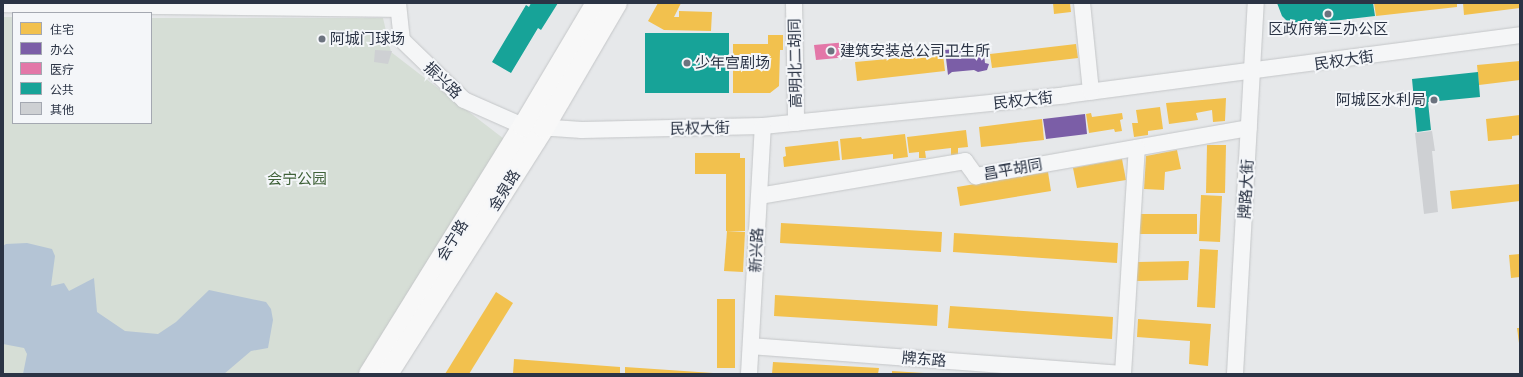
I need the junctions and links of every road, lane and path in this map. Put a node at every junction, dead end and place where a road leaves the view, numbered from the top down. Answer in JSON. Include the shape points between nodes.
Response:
{"nodes":[{"id":1,"x":596,"y":3,"type":"edge"},
{"id":2,"x":617,"y":3,"type":"edge"},
{"id":3,"x":794,"y":3,"type":"edge"},
{"id":4,"x":1082,"y":3,"type":"edge"},
{"id":5,"x":1256,"y":3,"type":"edge"},
{"id":6,"x":3,"y":4,"type":"edge"},
{"id":7,"x":220,"y":5,"type":"edge"},
{"id":8,"x":398,"y":6,"type":"edge"},
{"id":9,"x":1520,"y":35,"type":"edge"},
{"id":10,"x":1252,"y":72,"type":"junction"},
{"id":11,"x":1091,"y":92,"type":"junction"},
{"id":12,"x":796,"y":123,"type":"junction"},
{"id":13,"x":522,"y":126,"type":"junction"},
{"id":14,"x":764,"y":126,"type":"junction"},
{"id":15,"x":544,"y":128,"type":"junction"},
{"id":16,"x":1249,"y":128,"type":"junction"},
{"id":17,"x":1137,"y":148,"type":"junction"},
{"id":18,"x":759,"y":196,"type":"junction"},
{"id":19,"x":751,"y":346,"type":"junction"},
{"id":20,"x":1005,"y":370,"type":"edge"},
{"id":21,"x":369,"y":374,"type":"edge"},
{"id":22,"x":388,"y":374,"type":"edge"},
{"id":23,"x":749,"y":374,"type":"edge"},
{"id":24,"x":1122,"y":374,"type":"edge"},
{"id":25,"x":1235,"y":374,"type":"edge"}],
"edges":[{"from":1,"to":13,"type":"main road","name":"会宁路"},
{"from":2,"to":15,"type":"main road","name":"金泉路"},
{"from":3,"to":12,"type":"street","name":"高明北二胡同"},
{"from":4,"to":11,"type":"street"},
{"from":5,"to":10,"type":"street","name":"牌路大街"},
{"from":6,"to":7,"type":"street"},
{"from":7,"to":8,"type":"street"},
{"from":8,"to":13,"type":"street","name":"振兴路","via":[[402,40],[464,100]]},
{"from":9,"to":10,"type":"street","name":"民权大街"},
{"from":10,"to":11,"type":"street","name":"民权大街"},
{"from":10,"to":16,"type":"street","name":"牌路大街"},
{"from":11,"to":12,"type":"street","name":"民权大街"},
{"from":12,"to":14,"type":"street","name":"民权大街"},
{"from":13,"to":15,"type":"street","name":"民权大街"},
{"from":13,"to":21,"type":"main road","name":"会宁路"},
{"from":14,"to":15,"type":"street","name":"民权大街","via":[[582,130]]},
{"from":14,"to":18,"type":"street","name":"新兴路"},
{"from":15,"to":22,"type":"main road","name":"金泉路"},
{"from":16,"to":17,"type":"street","name":"昌平胡同"},
{"from":16,"to":25,"type":"street","name":"牌路大街"},
{"from":17,"to":18,"type":"street","name":"昌平胡同","via":[[976,176],[965,161]]},
{"from":17,"to":24,"type":"street"},
{"from":18,"to":19,"type":"street","name":"新兴路"},
{"from":19,"to":20,"type":"street","name":"牌东路"},
{"from":19,"to":23,"type":"street","name":"新兴路"},
{"from":20,"to":24,"type":"street","name":"牌东路"}]}
